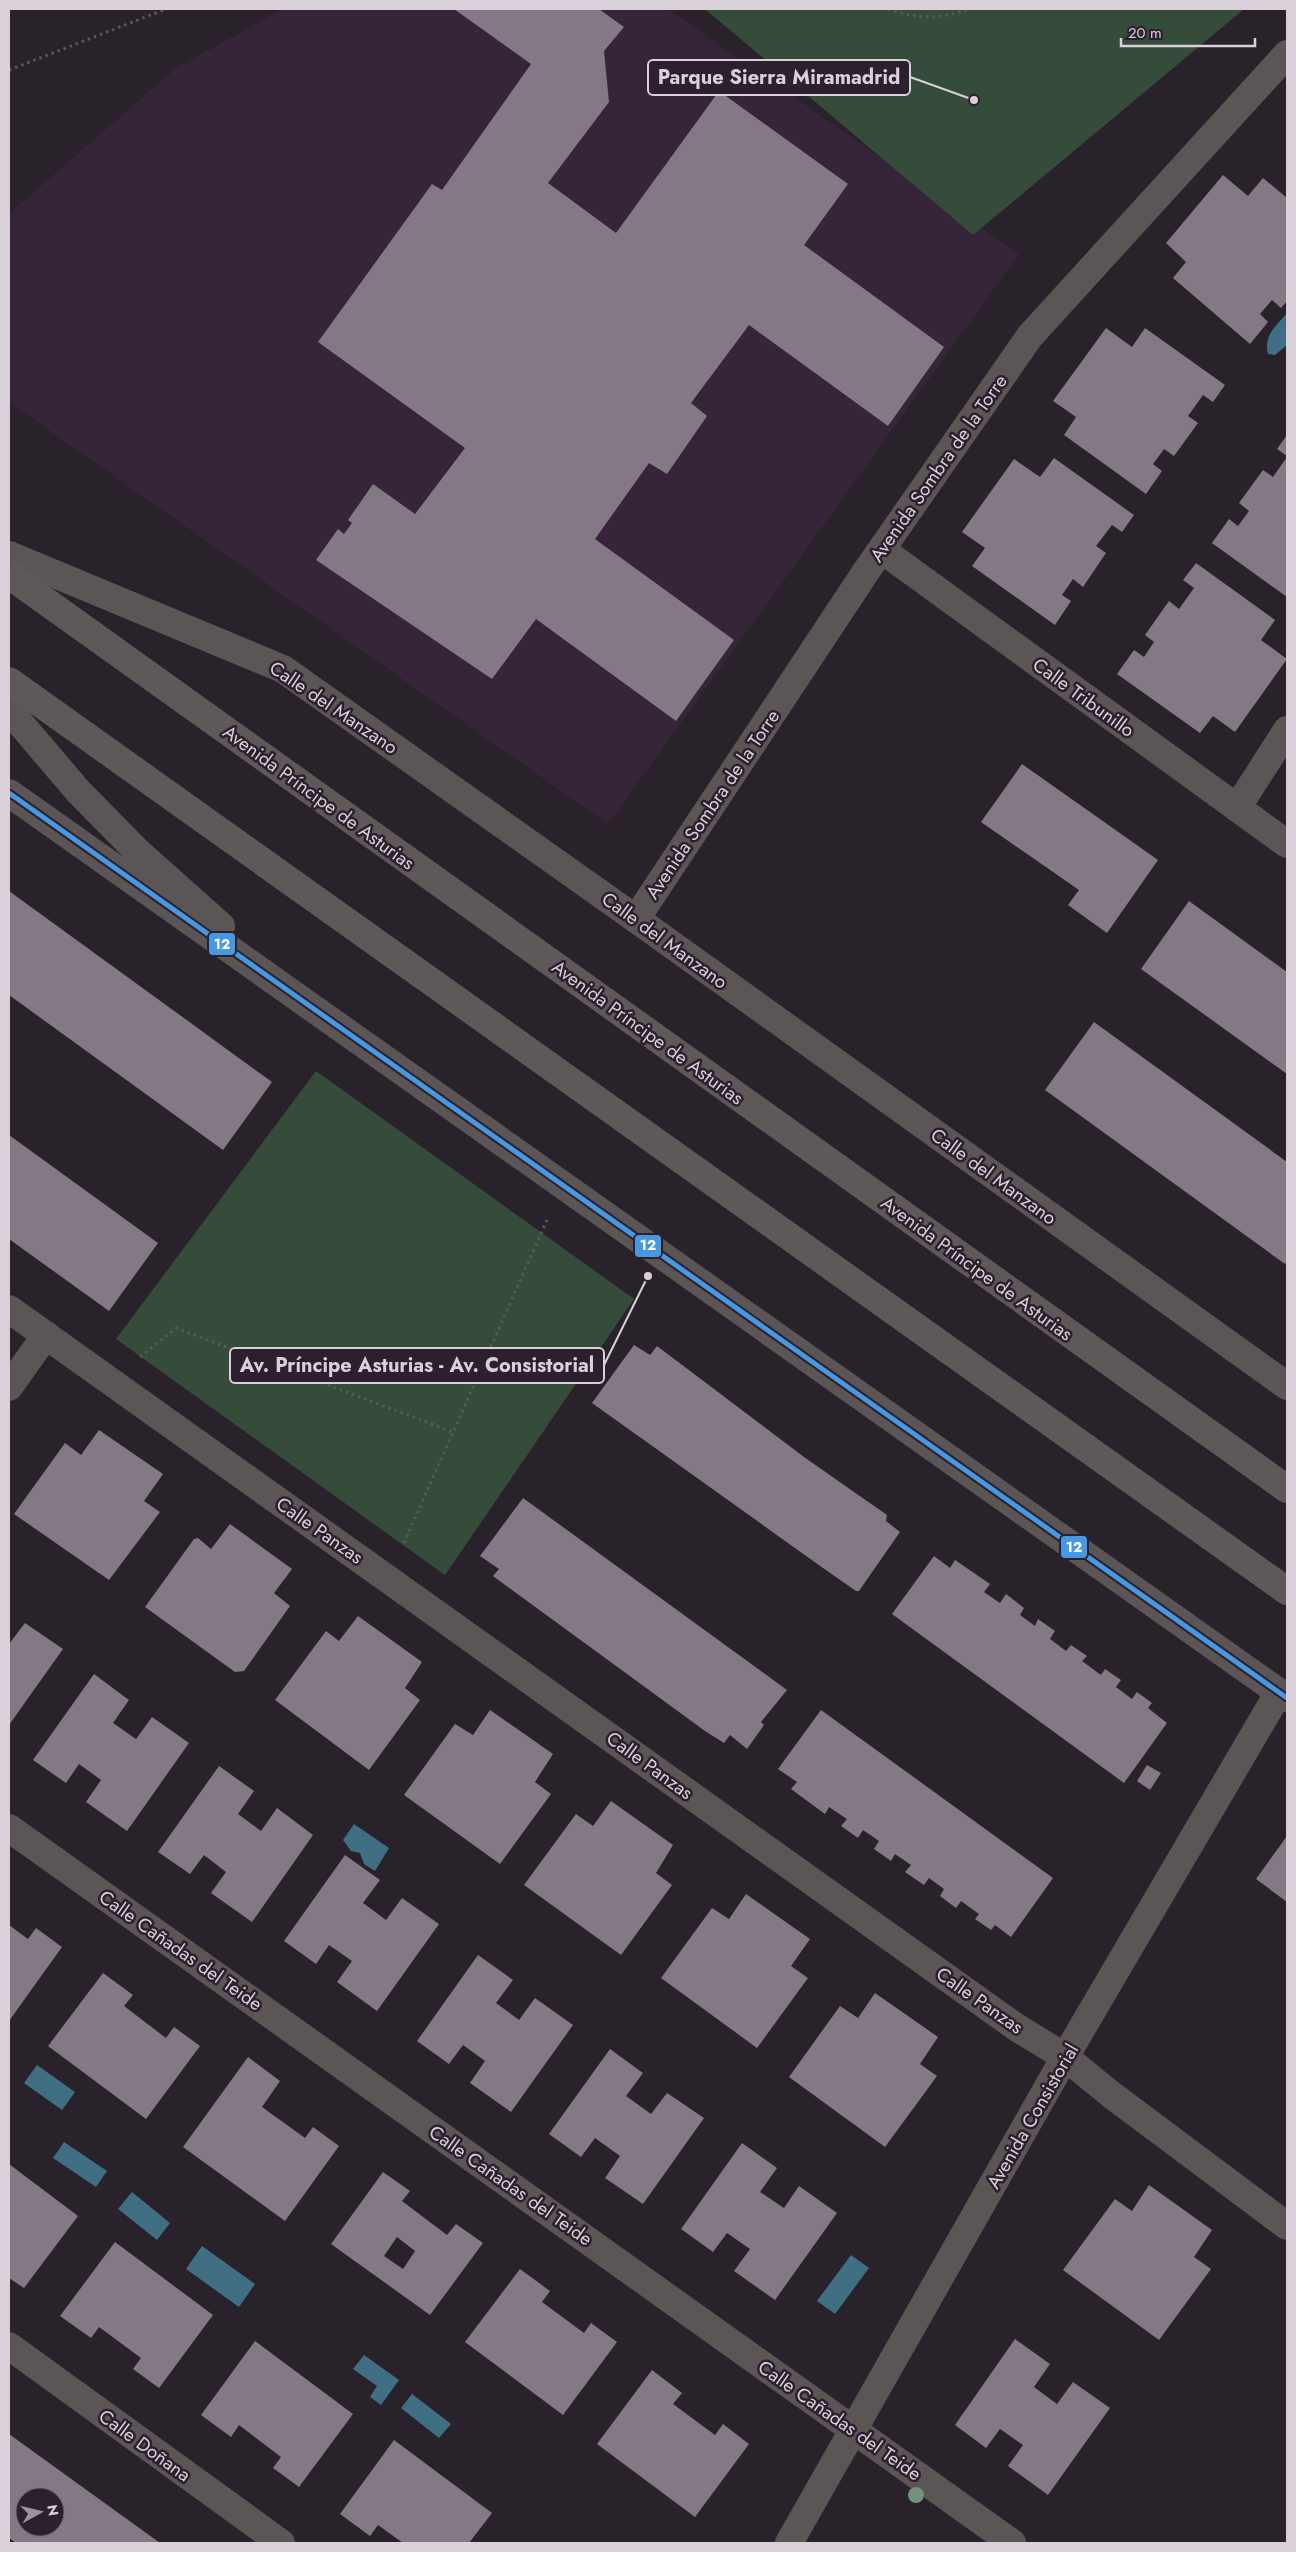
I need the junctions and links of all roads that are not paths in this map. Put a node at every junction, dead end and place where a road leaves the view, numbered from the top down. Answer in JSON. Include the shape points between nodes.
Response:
{"nodes":[{"id":1,"x":1287,"y":54,"type":"edge"},
{"id":2,"x":882,"y":550,"type":"junction"},
{"id":3,"x":9,"y":555,"type":"edge"},
{"id":4,"x":9,"y":575,"type":"edge"},
{"id":5,"x":9,"y":682,"type":"edge"},
{"id":6,"x":9,"y":710,"type":"edge"},
{"id":7,"x":1287,"y":730,"type":"edge"},
{"id":8,"x":9,"y":794,"type":"edge"},
{"id":9,"x":1237,"y":808,"type":"junction"},
{"id":10,"x":1287,"y":844,"type":"edge"},
{"id":11,"x":636,"y":919,"type":"junction"},
{"id":12,"x":291,"y":994,"type":"junction"},
{"id":13,"x":9,"y":1309,"type":"edge"},
{"id":14,"x":46,"y":1335,"type":"junction"},
{"id":15,"x":1287,"y":1386,"type":"edge"},
{"id":16,"x":9,"y":1387,"type":"edge"},
{"id":17,"x":1287,"y":1489,"type":"edge"},
{"id":18,"x":1287,"y":1591,"type":"edge"},
{"id":19,"x":1283,"y":1695,"type":"edge"},
{"id":20,"x":9,"y":1828,"type":"edge"},
{"id":21,"x":1065,"y":2057,"type":"junction"},
{"id":22,"x":1287,"y":2226,"type":"edge"},
{"id":23,"x":9,"y":2346,"type":"edge"},
{"id":24,"x":855,"y":2430,"type":"junction"},
{"id":25,"x":281,"y":2543,"type":"edge"},
{"id":26,"x":788,"y":2543,"type":"edge"},
{"id":27,"x":1012,"y":2543,"type":"edge"}],
"edges":[{"from":1,"to":2,"type":"street","name":"Avenida Sombra de la Torre","via":[[1030,336]]},
{"from":2,"to":9,"type":"street","name":"Calle Tribunillo"},
{"from":2,"to":11,"type":"street","name":"Avenida Sombra de la Torre"},
{"from":3,"to":11,"type":"street","name":"Calle del Manzano","via":[[283,669]]},
{"from":4,"to":17,"type":"street","name":"Avenida Príncipe de Asturias"},
{"from":5,"to":18,"type":"street"},
{"from":6,"to":12,"type":"street","via":[[78,791],[138,852],[240,942]]},
{"from":7,"to":9,"type":"street"},
{"from":8,"to":12,"type":"street"},
{"from":9,"to":10,"type":"street","name":"Calle Tribunillo"},
{"from":11,"to":15,"type":"street","name":"Calle del Manzano"},
{"from":12,"to":19,"type":"street"},
{"from":13,"to":14,"type":"street","name":"Calle Panzas"},
{"from":14,"to":16,"type":"street"},
{"from":14,"to":21,"type":"street","name":"Calle Panzas","via":[[1008,2021]]},
{"from":19,"to":21,"type":"street","name":"Avenida Consistorial"},
{"from":20,"to":24,"type":"street","name":"Calle Cañadas del Teide"},
{"from":21,"to":22,"type":"street","name":"Calle Panzas","via":[[1112,2096]]},
{"from":21,"to":24,"type":"street","name":"Avenida Consistorial"},
{"from":23,"to":25,"type":"street","name":"Calle Doñana"},
{"from":24,"to":26,"type":"street","name":"Avenida Consistorial"},
{"from":24,"to":27,"type":"street","name":"Calle Cañadas del Teide"}]}
